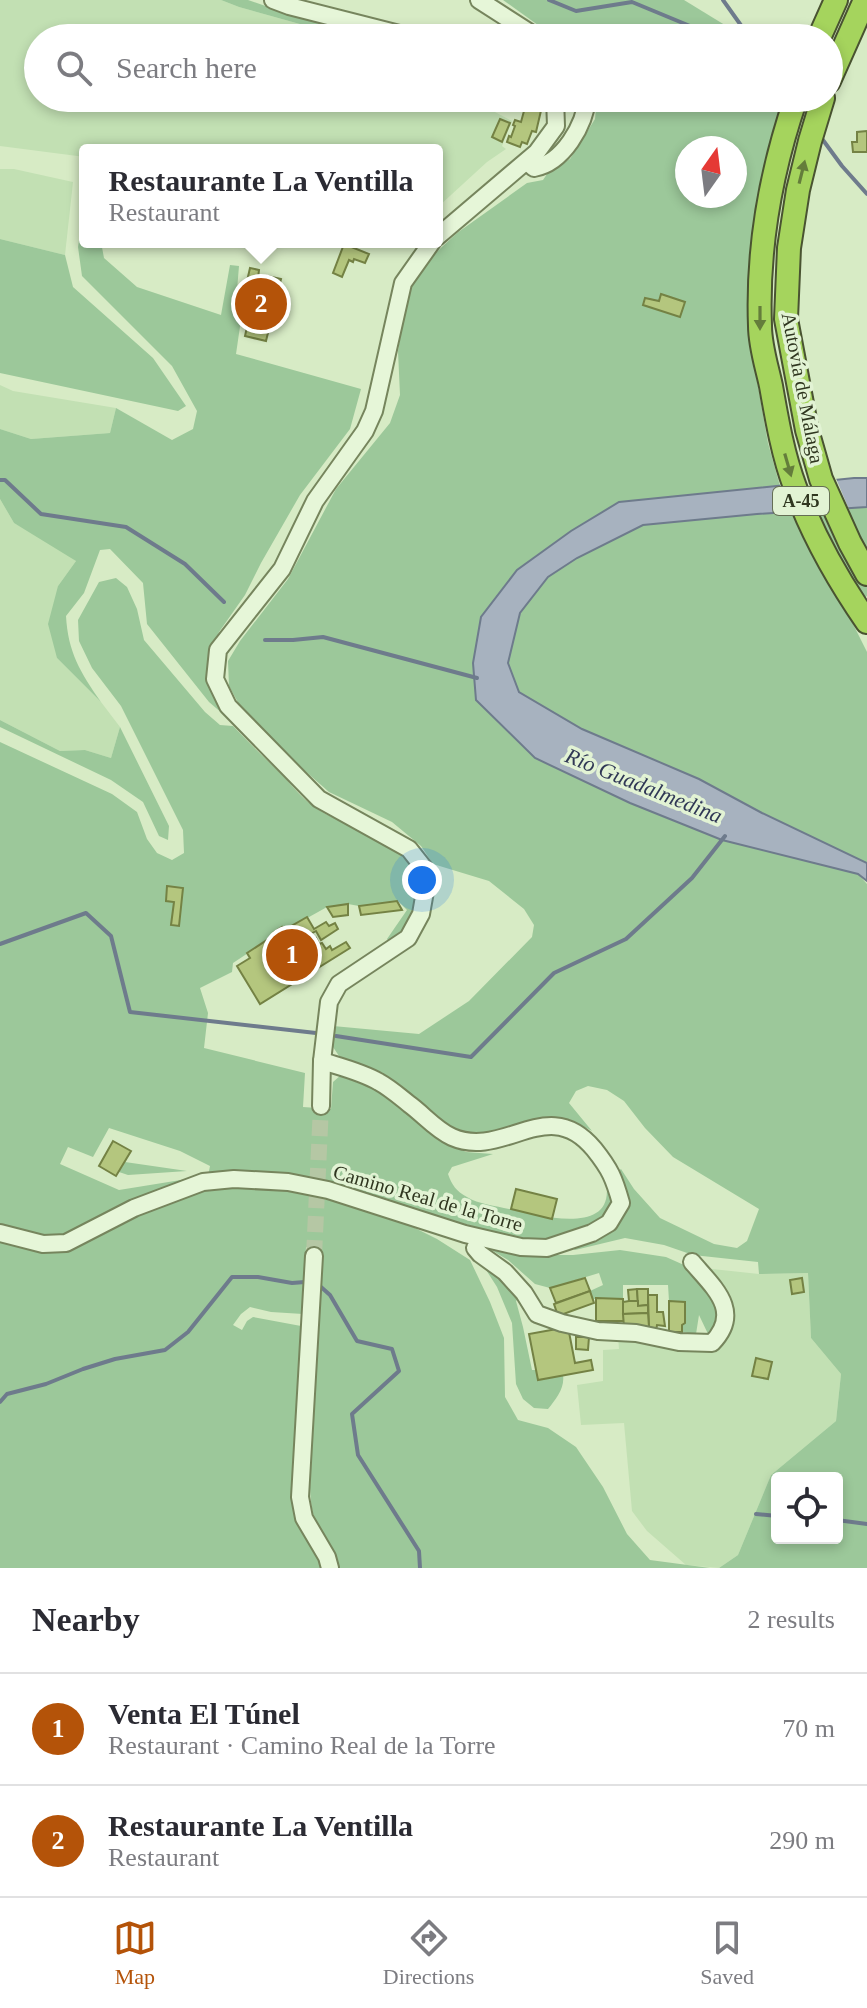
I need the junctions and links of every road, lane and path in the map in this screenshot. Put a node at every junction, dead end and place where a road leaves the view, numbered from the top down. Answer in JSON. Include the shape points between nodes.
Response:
{"nodes":[{"id":1,"x":273,"y":0,"type":"edge"},
{"id":2,"x":479,"y":0,"type":"edge"},
{"id":3,"x":836,"y":0,"type":"edge"},
{"id":4,"x":865,"y":0,"type":"edge"},
{"id":5,"x":360,"y":24,"type":"edge"},
{"id":6,"x":516,"y":24,"type":"edge"},
{"id":7,"x":825,"y":24,"type":"edge"},
{"id":8,"x":843,"y":50,"type":"edge"},
{"id":9,"x":556,"y":112,"type":"edge"},
{"id":10,"x":585,"y":112,"type":"edge"},
{"id":11,"x":791,"y":112,"type":"edge"},
{"id":12,"x":819,"y":112,"type":"edge"},
{"id":13,"x":527,"y":162,"type":"junction"},
{"id":14,"x":443,"y":232,"type":"edge"},
{"id":15,"x":428,"y":248,"type":"edge"},
{"id":16,"x":867,"y":574,"type":"edge"},
{"id":17,"x":861,"y":613,"type":"edge"},
{"id":18,"x":322,"y":1061,"type":"junction"},
{"id":19,"x":321,"y":1106,"type":"tunnel mouth"},
{"id":20,"x":0,"y":1233,"type":"edge"},
{"id":21,"x":475,"y":1248,"type":"dead end"},
{"id":22,"x":314,"y":1256,"type":"tunnel mouth"},
{"id":23,"x":692,"y":1262,"type":"dead end"},
{"id":24,"x":330,"y":1568,"type":"edge"}],
"edges":[{"from":1,"to":5,"type":"street"},
{"from":2,"to":6,"type":"street"},
{"from":3,"to":7,"type":"highway"},
{"from":4,"to":8,"type":"highway"},
{"from":9,"to":13,"type":"street","via":[[556,126]]},
{"from":10,"to":13,"type":"street","via":[[569,144],[544,166],[534,168]]},
{"from":11,"to":17,"type":"highway","name":"Autovía de Málaga","number":"A-45","one_way":true,"via":[[771,186],[760,329],[794,486]]},
{"from":16,"to":12,"type":"highway","name":"Autovía de Málaga","number":"A-45","one_way":true,"via":[[821,479],[786,319],[798,190]]},
{"from":13,"to":14,"type":"street"},
{"from":15,"to":18,"type":"street","via":[[403,283],[365,431],[315,501],[282,569],[218,650],[215,679],[228,706],[319,799],[409,849],[424,868],[421,914],[408,938],[339,984],[329,1002]]},
{"from":18,"to":19,"type":"street"},
{"from":18,"to":20,"type":"street","name":"Camino Real de la Torre","via":[[379,1082],[450,1137],[466,1142],[483,1143],[543,1126],[573,1130],[607,1165],[621,1203],[609,1223],[592,1233],[547,1248],[521,1247],[328,1190],[234,1179],[203,1182],[134,1208],[66,1243],[43,1244]]},
{"from":21,"to":23,"type":"street","via":[[505,1272],[537,1314],[598,1331],[712,1343],[720,1336],[726,1307]]},
{"from":22,"to":24,"type":"street","via":[[300,1497],[304,1518]]}]}
